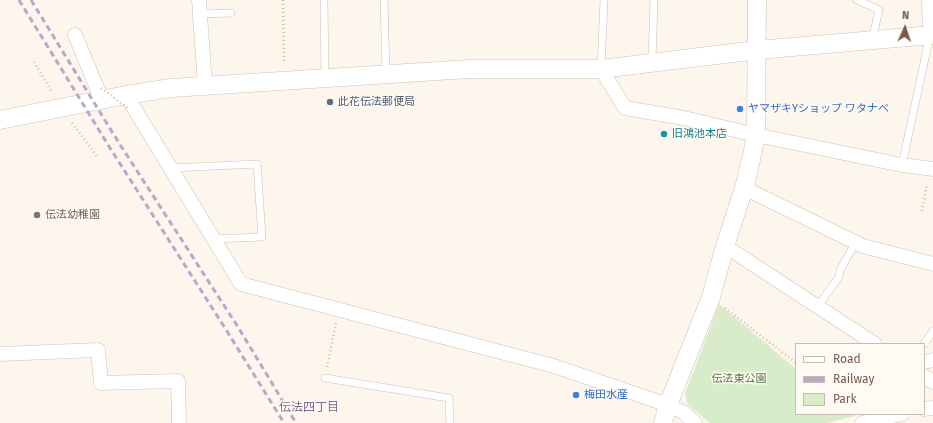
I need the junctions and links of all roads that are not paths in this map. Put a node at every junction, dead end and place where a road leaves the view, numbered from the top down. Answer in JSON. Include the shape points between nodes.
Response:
{"nodes":[{"id":1,"x":199,"y":0,"type":"edge"},
{"id":2,"x":324,"y":0,"type":"edge"},
{"id":3,"x":384,"y":0,"type":"edge"},
{"id":4,"x":604,"y":0,"type":"edge"},
{"id":5,"x":654,"y":0,"type":"edge"},
{"id":6,"x":758,"y":0,"type":"edge"},
{"id":7,"x":857,"y":0,"type":"edge"},
{"id":8,"x":929,"y":0,"type":"edge"},
{"id":9,"x":231,"y":13,"type":"dead end"},
{"id":10,"x":200,"y":14,"type":"junction"},
{"id":11,"x":75,"y":35,"type":"dead end"},
{"id":12,"x":932,"y":35,"type":"edge"},
{"id":13,"x":872,"y":41,"type":"junction"},
{"id":14,"x":757,"y":50,"type":"junction"},
{"id":15,"x":652,"y":63,"type":"junction"},
{"id":16,"x":601,"y":69,"type":"junction"},
{"id":17,"x":386,"y":74,"type":"junction"},
{"id":18,"x":325,"y":78,"type":"junction"},
{"id":19,"x":205,"y":86,"type":"junction"},
{"id":20,"x":101,"y":94,"type":"junction"},
{"id":21,"x":128,"y":102,"type":"junction"},
{"id":22,"x":0,"y":120,"type":"edge"},
{"id":23,"x":756,"y":135,"type":"junction"},
{"id":24,"x":902,"y":165,"type":"junction"},
{"id":25,"x":170,"y":168,"type":"junction"},
{"id":26,"x":932,"y":169,"type":"edge"},
{"id":27,"x":744,"y":188,"type":"junction"},
{"id":28,"x":214,"y":239,"type":"junction"},
{"id":29,"x":856,"y":242,"type":"junction"},
{"id":30,"x":725,"y":246,"type":"junction"},
{"id":31,"x":933,"y":264,"type":"edge"},
{"id":32,"x":818,"y":306,"type":"junction"},
{"id":33,"x":933,"y":331,"type":"edge"},
{"id":34,"x":874,"y":343,"type":"edge"},
{"id":35,"x":925,"y":343,"type":"edge"},
{"id":36,"x":0,"y":354,"type":"edge"},
{"id":37,"x":324,"y":378,"type":"road end"},
{"id":38,"x":668,"y":405,"type":"junction"},
{"id":39,"x":898,"y":415,"type":"edge"},
{"id":40,"x":871,"y":422,"type":"edge"},
{"id":41,"x":179,"y":423,"type":"edge"},
{"id":42,"x":450,"y":423,"type":"edge"},
{"id":43,"x":663,"y":423,"type":"edge"},
{"id":44,"x":695,"y":423,"type":"edge"}],
"edges":[{"from":1,"to":10,"type":"street"},
{"from":2,"to":18,"type":"lane"},
{"from":3,"to":17,"type":"lane"},
{"from":4,"to":16,"type":"lane"},
{"from":5,"to":15,"type":"lane"},
{"from":6,"to":14,"type":"street"},
{"from":7,"to":13,"type":"lane","via":[[879,10]]},
{"from":8,"to":12,"type":"street"},
{"from":9,"to":10,"type":"lane"},
{"from":10,"to":19,"type":"street"},
{"from":11,"to":20,"type":"street"},
{"from":12,"to":13,"type":"street"},
{"from":12,"to":24,"type":"lane"},
{"from":13,"to":14,"type":"street"},
{"from":14,"to":15,"type":"street"},
{"from":14,"to":23,"type":"street"},
{"from":15,"to":16,"type":"street"},
{"from":16,"to":17,"type":"street","via":[[469,69]]},
{"from":16,"to":23,"type":"street","via":[[625,108],[684,118]]},
{"from":17,"to":18,"type":"street"},
{"from":18,"to":19,"type":"street"},
{"from":19,"to":21,"type":"street","via":[[171,88]]},
{"from":20,"to":21,"type":"street"},
{"from":20,"to":22,"type":"street"},
{"from":21,"to":25,"type":"street"},
{"from":23,"to":24,"type":"street"},
{"from":23,"to":27,"type":"street"},
{"from":24,"to":26,"type":"street"},
{"from":25,"to":28,"type":"street"},
{"from":25,"to":28,"type":"lane","via":[[256,164],[262,237]]},
{"from":27,"to":29,"type":"street"},
{"from":27,"to":30,"type":"street"},
{"from":28,"to":38,"type":"street","via":[[241,284],[554,366]]},
{"from":29,"to":31,"type":"street"},
{"from":29,"to":32,"type":"lane","via":[[840,270],[839,277]]},
{"from":30,"to":32,"type":"street"},
{"from":30,"to":38,"type":"street","via":[[711,297]]},
{"from":32,"to":34,"type":"street"},
{"from":33,"to":35,"type":"lane"},
{"from":36,"to":41,"type":"street","via":[[98,350],[101,383],[178,381]]},
{"from":37,"to":42,"type":"lane","via":[[449,398]]},
{"from":38,"to":43,"type":"street"},
{"from":38,"to":44,"type":"street","via":[[683,412]]},
{"from":39,"to":40,"type":"street"}]}
